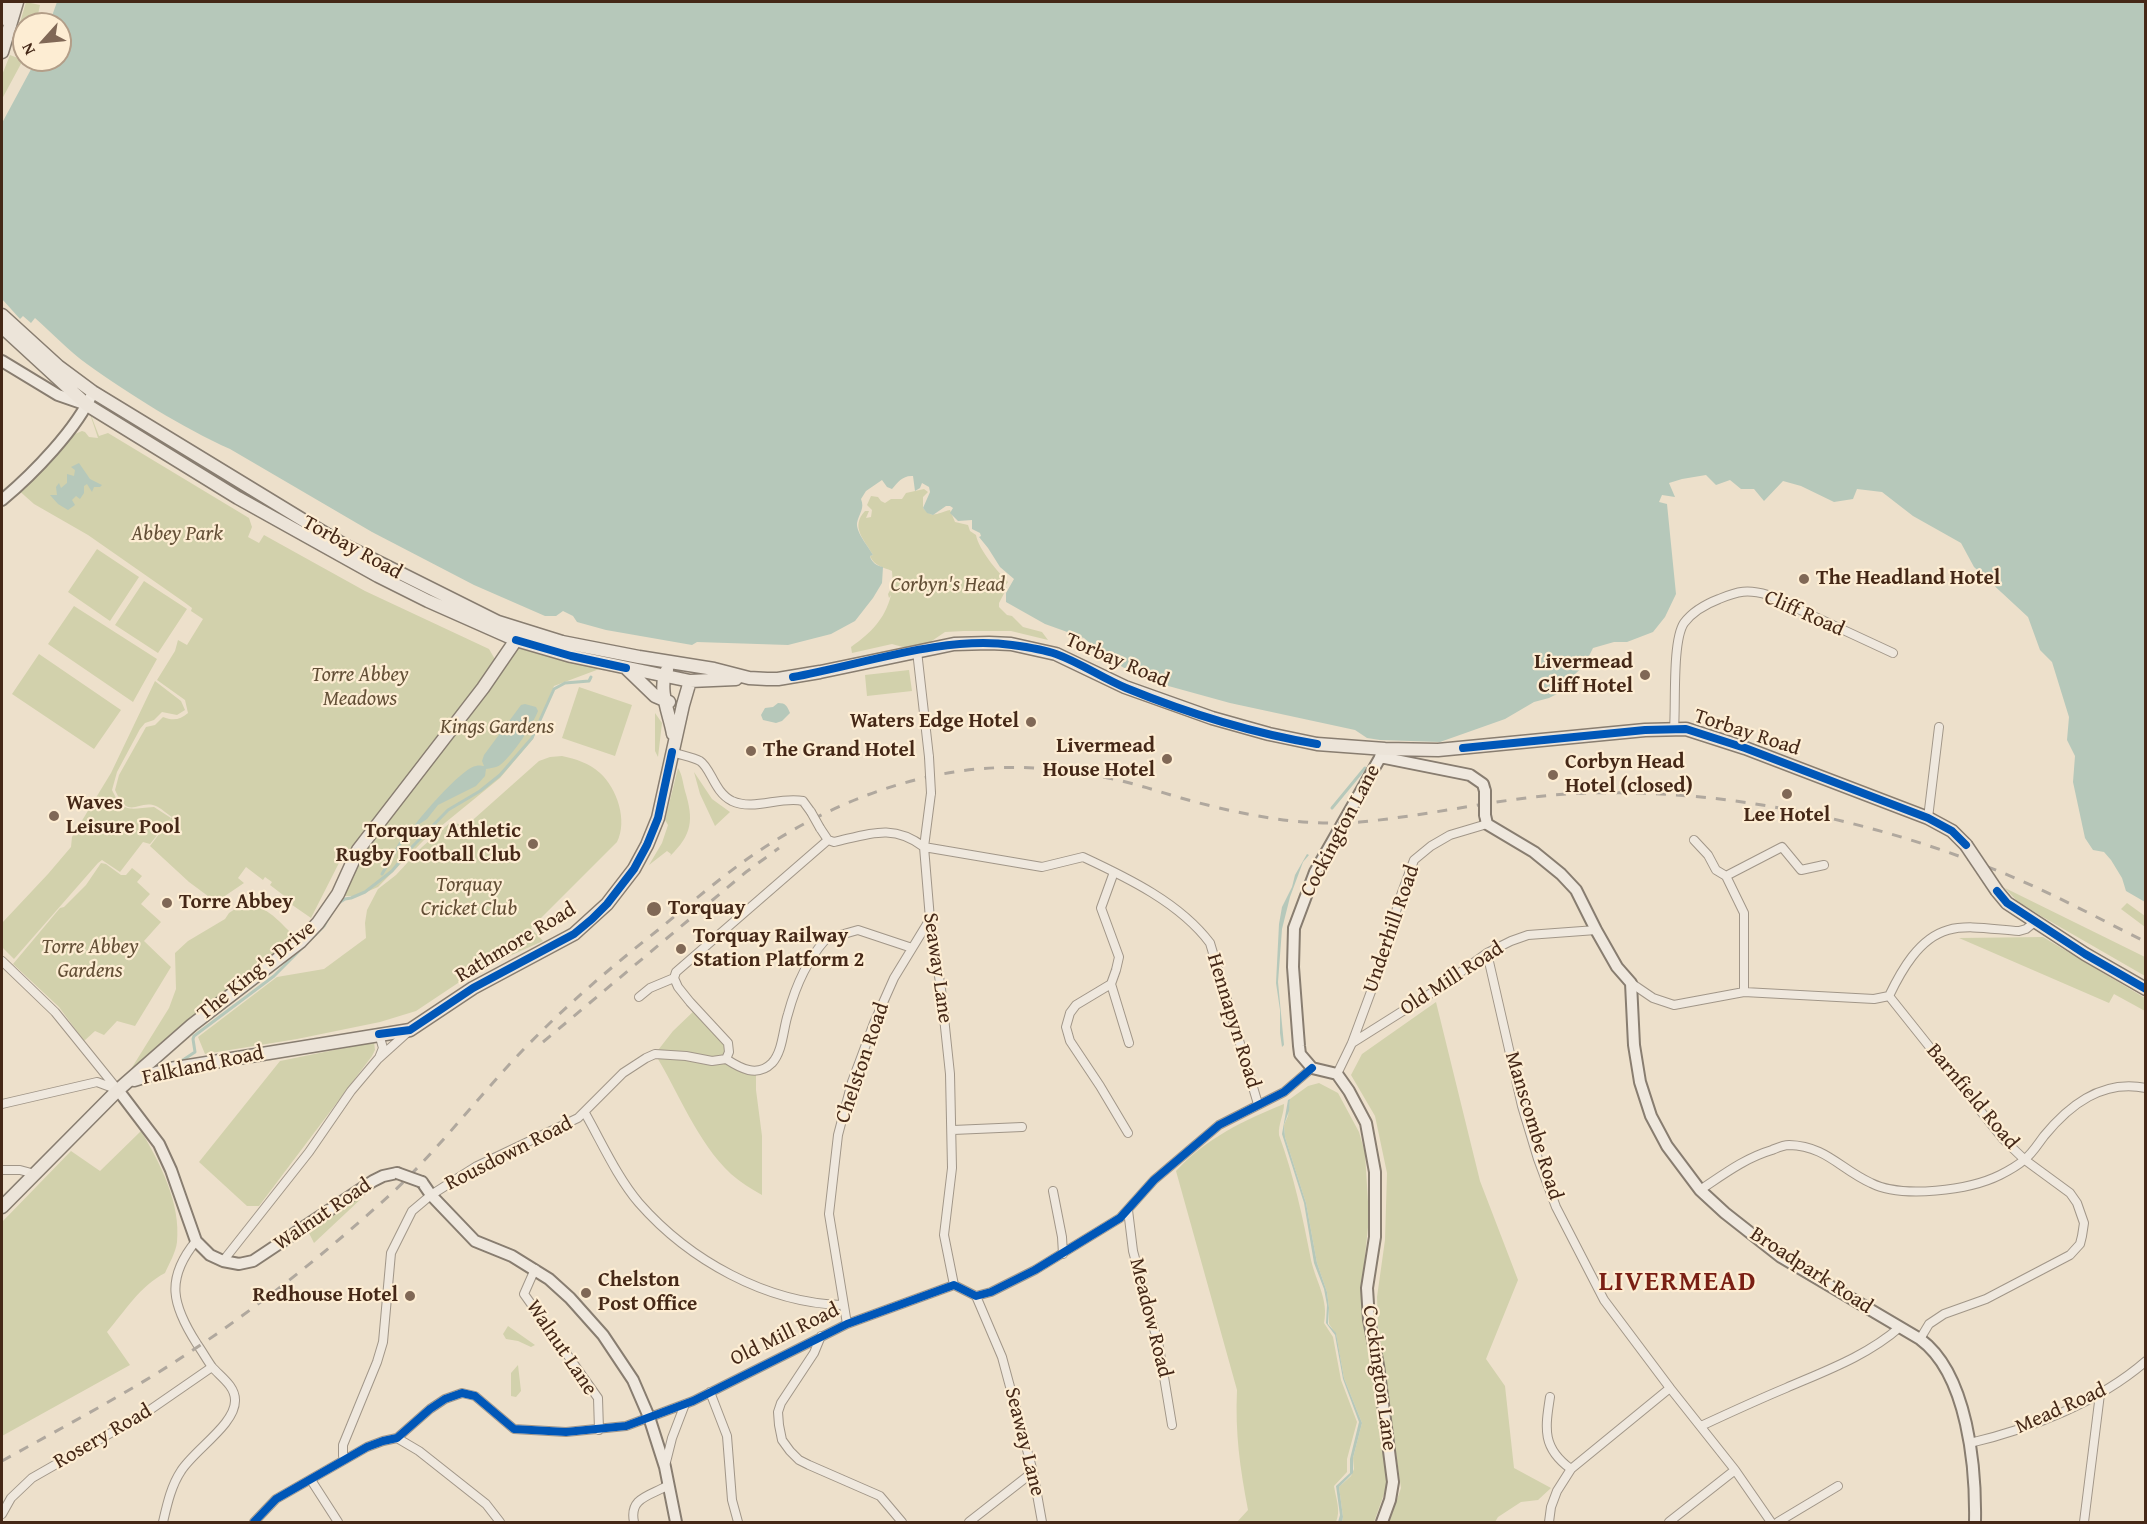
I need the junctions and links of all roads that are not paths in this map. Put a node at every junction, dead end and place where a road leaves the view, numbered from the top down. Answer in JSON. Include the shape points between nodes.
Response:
{"nodes":[{"id":1,"x":6,"y":2,"type":"edge"},
{"id":2,"x":16,"y":2,"type":"edge"},
{"id":3,"x":2,"y":19,"type":"edge"},
{"id":4,"x":2,"y":52,"type":"edge"},
{"id":5,"x":2,"y":315,"type":"edge"},
{"id":6,"x":2,"y":327,"type":"edge"},
{"id":7,"x":2,"y":361,"type":"edge"},
{"id":8,"x":93,"y":392,"type":"junction"},
{"id":9,"x":87,"y":405,"type":"junction"},
{"id":10,"x":2,"y":500,"type":"edge"},
{"id":11,"x":519,"y":635,"type":"junction"},
{"id":12,"x":917,"y":651,"type":"junction"},
{"id":13,"x":1893,"y":653,"type":"dead end"},
{"id":14,"x":671,"y":662,"type":"junction"},
{"id":15,"x":626,"y":668,"type":"junction"},
{"id":16,"x":663,"y":677,"type":"junction"},
{"id":17,"x":749,"y":678,"type":"junction"},
{"id":18,"x":690,"y":681,"type":"junction"},
{"id":19,"x":664,"y":701,"type":"junction"},
{"id":20,"x":683,"y":705,"type":"junction"},
{"id":21,"x":1939,"y":727,"type":"dead end"},
{"id":22,"x":1674,"y":729,"type":"junction"},
{"id":23,"x":673,"y":751,"type":"junction"},
{"id":24,"x":1382,"y":753,"type":"junction"},
{"id":25,"x":1928,"y":818,"type":"junction"},
{"id":26,"x":1486,"y":820,"type":"junction"},
{"id":27,"x":828,"y":840,"type":"junction"},
{"id":28,"x":1694,"y":840,"type":"dead end"},
{"id":29,"x":924,"y":847,"type":"junction"},
{"id":30,"x":1824,"y":865,"type":"dead end"},
{"id":31,"x":1114,"y":872,"type":"junction"},
{"id":32,"x":1726,"y":876,"type":"junction"},
{"id":33,"x":930,"y":919,"type":"junction"},
{"id":34,"x":2036,"y":921,"type":"junction"},
{"id":35,"x":1596,"y":930,"type":"junction"},
{"id":36,"x":912,"y":948,"type":"junction"},
{"id":37,"x":1487,"y":953,"type":"junction"},
{"id":38,"x":2,"y":961,"type":"edge"},
{"id":39,"x":674,"y":978,"type":"junction"},
{"id":40,"x":1631,"y":983,"type":"junction"},
{"id":41,"x":1111,"y":984,"type":"junction"},
{"id":42,"x":2145,"y":989,"type":"edge"},
{"id":43,"x":1744,"y":992,"type":"junction"},
{"id":44,"x":1889,"y":996,"type":"junction"},
{"id":45,"x":639,"y":997,"type":"dead end"},
{"id":46,"x":1123,"y":1021,"type":"junction"},
{"id":47,"x":1113,"y":1024,"type":"dead end"},
{"id":48,"x":411,"y":1030,"type":"junction"},
{"id":49,"x":379,"y":1034,"type":"junction"},
{"id":50,"x":1129,"y":1042,"type":"dead end"},
{"id":51,"x":1352,"y":1043,"type":"junction"},
{"id":52,"x":378,"y":1059,"type":"junction"},
{"id":53,"x":726,"y":1059,"type":"junction"},
{"id":54,"x":1312,"y":1068,"type":"junction"},
{"id":55,"x":1337,"y":1074,"type":"junction"},
{"id":56,"x":2145,"y":1088,"type":"edge"},
{"id":57,"x":117,"y":1090,"type":"junction"},
{"id":58,"x":2,"y":1104,"type":"edge"},
{"id":59,"x":1258,"y":1104,"type":"junction"},
{"id":60,"x":585,"y":1113,"type":"junction"},
{"id":61,"x":1022,"y":1127,"type":"dead end"},
{"id":62,"x":953,"y":1130,"type":"junction"},
{"id":63,"x":1128,"y":1133,"type":"dead end"},
{"id":64,"x":2025,"y":1160,"type":"junction"},
{"id":65,"x":2,"y":1170,"type":"edge"},
{"id":66,"x":35,"y":1174,"type":"junction"},
{"id":67,"x":1700,"y":1190,"type":"junction"},
{"id":68,"x":1053,"y":1191,"type":"dead end"},
{"id":69,"x":430,"y":1195,"type":"junction"},
{"id":70,"x":2,"y":1207,"type":"edge"},
{"id":71,"x":1128,"y":1210,"type":"junction"},
{"id":72,"x":196,"y":1241,"type":"junction"},
{"id":73,"x":1063,"y":1254,"type":"junction"},
{"id":74,"x":223,"y":1261,"type":"junction"},
{"id":75,"x":535,"y":1269,"type":"junction"},
{"id":76,"x":954,"y":1285,"type":"junction"},
{"id":77,"x":976,"y":1296,"type":"junction"},
{"id":78,"x":842,"y":1305,"type":"junction"},
{"id":79,"x":847,"y":1324,"type":"junction"},
{"id":80,"x":1900,"y":1327,"type":"junction"},
{"id":81,"x":822,"y":1335,"type":"junction"},
{"id":82,"x":1920,"y":1339,"type":"junction"},
{"id":83,"x":2145,"y":1362,"type":"edge"},
{"id":84,"x":212,"y":1367,"type":"junction"},
{"id":85,"x":1670,"y":1388,"type":"junction"},
{"id":86,"x":710,"y":1392,"type":"junction"},
{"id":87,"x":2100,"y":1394,"type":"junction"},
{"id":88,"x":1550,"y":1397,"type":"dead end"},
{"id":89,"x":685,"y":1404,"type":"junction"},
{"id":90,"x":649,"y":1418,"type":"junction"},
{"id":91,"x":1173,"y":1425,"type":"dead end"},
{"id":92,"x":1701,"y":1426,"type":"junction"},
{"id":93,"x":600,"y":1430,"type":"junction"},
{"id":94,"x":397,"y":1438,"type":"junction"},
{"id":95,"x":1970,"y":1443,"type":"junction"},
{"id":96,"x":345,"y":1458,"type":"junction"},
{"id":97,"x":665,"y":1467,"type":"junction"},
{"id":98,"x":1571,"y":1468,"type":"junction"},
{"id":99,"x":1735,"y":1470,"type":"junction"},
{"id":100,"x":1033,"y":1472,"type":"junction"},
{"id":101,"x":311,"y":1480,"type":"junction"},
{"id":102,"x":668,"y":1486,"type":"junction"},
{"id":103,"x":1838,"y":1486,"type":"dead end"},
{"id":104,"x":2,"y":1514,"type":"edge"},
{"id":105,"x":163,"y":1522,"type":"edge"},
{"id":106,"x":254,"y":1522,"type":"edge"},
{"id":107,"x":338,"y":1522,"type":"edge"},
{"id":108,"x":500,"y":1522,"type":"edge"},
{"id":109,"x":634,"y":1522,"type":"edge"},
{"id":110,"x":676,"y":1522,"type":"edge"},
{"id":111,"x":738,"y":1522,"type":"edge"},
{"id":112,"x":902,"y":1522,"type":"edge"},
{"id":113,"x":969,"y":1522,"type":"edge"},
{"id":114,"x":1042,"y":1522,"type":"edge"},
{"id":115,"x":1382,"y":1522,"type":"edge"},
{"id":116,"x":1549,"y":1522,"type":"edge"},
{"id":117,"x":1669,"y":1522,"type":"edge"},
{"id":118,"x":1771,"y":1522,"type":"edge"},
{"id":119,"x":1778,"y":1522,"type":"edge"},
{"id":120,"x":1975,"y":1522,"type":"edge"},
{"id":121,"x":2084,"y":1522,"type":"edge"}],
"edges":[{"from":1,"to":3,"type":"main road"},
{"from":2,"to":4,"type":"main road"},
{"from":5,"to":8,"type":"main road","name":"Torbay Road"},
{"from":6,"to":9,"type":"main road","name":"Torbay Road"},
{"from":7,"to":9,"type":"street","via":[[58,395]]},
{"from":8,"to":9,"type":"street"},
{"from":8,"to":11,"type":"main road","name":"Torbay Road","via":[[344,545]]},
{"from":9,"to":10,"type":"street","via":[[61,440]]},
{"from":9,"to":11,"type":"main road","name":"Torbay Road","via":[[238,498],[368,571],[428,601]]},
{"from":11,"to":14,"type":"main road","name":"Torbay Road"},
{"from":11,"to":15,"type":"main road","name":"Torbay Road","via":[[571,657]]},
{"from":11,"to":57,"type":"main road","name":"The King's Drive","via":[[358,850],[338,894],[318,923],[300,942],[192,1025]]},
{"from":12,"to":17,"type":"main road","name":"Torbay Road","via":[[784,678]]},
{"from":12,"to":24,"type":"main road","name":"Torbay Road","via":[[975,643],[1034,649],[1067,658],[1125,687],[1235,725]]},
{"from":12,"to":29,"type":"street","name":"Seaway Lane","bridge":true,"via":[[929,758]]},
{"from":13,"to":22,"type":"street","name":"Cliff Road","via":[[1768,596],[1752,590],[1734,593],[1698,610],[1681,630]]},
{"from":14,"to":16,"type":"main road"},
{"from":14,"to":17,"type":"main road","name":"Torbay Road"},
{"from":14,"to":18,"type":"main road"},
{"from":15,"to":16,"type":"main road","name":"Torbay Road"},
{"from":15,"to":19,"type":"main road"},
{"from":16,"to":18,"type":"main road","name":"Torbay Road"},
{"from":16,"to":19,"type":"main road"},
{"from":17,"to":18,"type":"main road","name":"Torbay Road"},
{"from":18,"to":20,"type":"main road","name":"Rathmore Road"},
{"from":19,"to":20,"type":"main road"},
{"from":19,"to":23,"type":"main road"},
{"from":20,"to":23,"type":"main road","name":"Rathmore Road"},
{"from":21,"to":25,"type":"street"},
{"from":22,"to":24,"type":"main road","name":"Torbay Road"},
{"from":22,"to":25,"type":"main road","name":"Torbay Road","via":[[1686,729],[1745,748]]},
{"from":23,"to":27,"type":"street","bridge":true,"via":[[700,761],[724,796],[734,802],[803,801]]},
{"from":23,"to":48,"type":"main road","name":"Rathmore Road","via":[[658,818],[647,845],[607,904],[574,934],[473,988]]},
{"from":24,"to":26,"type":"street","bridge":true,"via":[[1470,775],[1483,784]]},
{"from":24,"to":54,"type":"street","name":"Cockington Lane","via":[[1315,872],[1294,928],[1300,1054]]},
{"from":25,"to":34,"type":"main road","name":"Torbay Road","bridge":true,"via":[[1952,831],[2007,903]]},
{"from":26,"to":35,"type":"street","via":[[1561,874],[1576,890]]},
{"from":26,"to":51,"type":"street","name":"Underhill Road","via":[[1450,835],[1414,860]]},
{"from":27,"to":29,"type":"street","name":"Hennapyn Road","via":[[834,842],[876,831],[899,833]]},
{"from":27,"to":39,"type":"street","via":[[676,972]]},
{"from":28,"to":32,"type":"street","via":[[1716,870]]},
{"from":29,"to":31,"type":"street","name":"Hennapyn Road","via":[[1042,867],[1083,857]]},
{"from":29,"to":33,"type":"street","name":"Seaway Lane"},
{"from":30,"to":32,"type":"street","via":[[1801,870],[1782,847]]},
{"from":31,"to":41,"type":"street","via":[[1101,908],[1119,957]]},
{"from":31,"to":59,"type":"street","name":"Hennapyn Road","via":[[1194,924],[1210,943]]},
{"from":32,"to":43,"type":"street","via":[[1744,913]]},
{"from":33,"to":36,"type":"street","name":"Chelston Road"},
{"from":33,"to":62,"type":"street","name":"Seaway Lane","via":[[941,989]]},
{"from":34,"to":42,"type":"main road","name":"Torbay Road"},
{"from":34,"to":44,"type":"street","via":[[2019,931],[1963,928],[1938,934],[1915,954]]},
{"from":35,"to":37,"type":"street","name":"Old Mill Road","via":[[1528,935]]},
{"from":35,"to":40,"type":"street"},
{"from":36,"to":53,"type":"street","via":[[858,930],[826,939],[798,982],[772,1062],[756,1071]]},
{"from":36,"to":78,"type":"street","name":"Chelston Road","via":[[894,978],[862,1053],[838,1135],[829,1214]]},
{"from":37,"to":51,"type":"street","name":"Old Mill Road"},
{"from":37,"to":85,"type":"street","name":"Manscombe Road","via":[[1522,1106],[1556,1207],[1604,1300]]},
{"from":38,"to":57,"type":"street","via":[[55,1012]]},
{"from":39,"to":45,"type":"street"},
{"from":39,"to":53,"type":"street","via":[[690,1002],[728,1042]]},
{"from":40,"to":43,"type":"street","via":[[1653,998],[1674,1005]]},
{"from":40,"to":67,"type":"street","name":"Broadpark Road","via":[[1634,1045],[1651,1116],[1667,1146]]},
{"from":41,"to":46,"type":"street"},
{"from":41,"to":63,"type":"street","via":[[1076,1005],[1066,1027],[1070,1041]]},
{"from":43,"to":44,"type":"street","via":[[1874,999]]},
{"from":44,"to":64,"type":"street","name":"Barnfield Road","via":[[2003,1139]]},
{"from":46,"to":47,"type":"street"},
{"from":46,"to":50,"type":"street"},
{"from":48,"to":49,"type":"main road","name":"Falkland Road"},
{"from":48,"to":52,"type":"street","name":"Rathmore Road"},
{"from":49,"to":52,"type":"street","via":[[382,1047]]},
{"from":49,"to":57,"type":"main road","name":"Falkland Road","via":[[170,1069],[138,1078]]},
{"from":51,"to":55,"type":"street","name":"Underhill Road"},
{"from":52,"to":74,"type":"street","name":"Rathmore Road"},
{"from":53,"to":60,"type":"street","name":"Rousdown Road","via":[[655,1054],[623,1073]]},
{"from":54,"to":55,"type":"street"},
{"from":54,"to":59,"type":"street","via":[[1284,1092]]},
{"from":55,"to":115,"type":"street","name":"Cockington Lane","via":[[1366,1123],[1375,1172],[1375,1237],[1367,1288],[1393,1482]]},
{"from":56,"to":64,"type":"street","via":[[2112,1087],[2083,1099]]},
{"from":57,"to":58,"type":"street","name":"Falkland Road","via":[[97,1082]]},
{"from":57,"to":66,"type":"main road"},
{"from":57,"to":72,"type":"street","via":[[159,1144]]},
{"from":59,"to":71,"type":"street","via":[[1219,1125],[1193,1146],[1154,1180]]},
{"from":60,"to":69,"type":"street","name":"Rousdown Road","via":[[477,1166]]},
{"from":60,"to":78,"type":"street","via":[[639,1203],[690,1251],[750,1284],[805,1300]]},
{"from":61,"to":62,"type":"street"},
{"from":62,"to":76,"type":"street","name":"Seaway Lane","via":[[944,1235]]},
{"from":64,"to":67,"type":"street","via":[[1999,1175],[1959,1188],[1891,1189],[1872,1184],[1824,1152],[1787,1145],[1751,1156]]},
{"from":64,"to":82,"type":"street","name":"Barnfield Road","via":[[2070,1193],[2077,1203],[2084,1222],[2080,1244],[2070,1255],[1986,1299],[1944,1314],[1929,1324]]},
{"from":65,"to":66,"type":"street"},
{"from":66,"to":70,"type":"main road"},
{"from":67,"to":80,"type":"street","name":"Broadpark Road","via":[[1781,1257]]},
{"from":68,"to":73,"type":"street"},
{"from":69,"to":74,"type":"street","name":"Walnut Road","bridge":true,"via":[[422,1182],[397,1173],[382,1176],[253,1261]]},
{"from":69,"to":75,"type":"street","name":"Walnut Road","via":[[475,1241]]},
{"from":69,"to":96,"type":"street","name":"Rousdown Road","via":[[412,1211],[392,1253],[383,1342],[343,1445]]},
{"from":71,"to":73,"type":"street"},
{"from":71,"to":91,"type":"street","name":"Meadow Road","via":[[1132,1251],[1160,1347]]},
{"from":72,"to":74,"type":"street"},
{"from":72,"to":84,"type":"street","via":[[183,1257],[177,1273],[176,1297],[188,1331]]},
{"from":73,"to":77,"type":"street"},
{"from":75,"to":90,"type":"street","name":"Walnut Road","via":[[570,1298],[603,1335],[633,1380]]},
{"from":75,"to":93,"type":"street","name":"Walnut Lane","via":[[524,1294],[598,1398]]},
{"from":76,"to":77,"type":"street"},
{"from":76,"to":79,"type":"street","name":"Old Mill Road"},
{"from":77,"to":100,"type":"street","name":"Seaway Lane","via":[[1002,1357]]},
{"from":78,"to":79,"type":"street","name":"Chelston Road"},
{"from":79,"to":81,"type":"street","name":"Old Mill Road"},
{"from":80,"to":82,"type":"street","name":"Broadpark Road"},
{"from":80,"to":92,"type":"street","via":[[1882,1343],[1837,1366]]},
{"from":81,"to":86,"type":"street","name":"Old Mill Road"},
{"from":81,"to":112,"type":"street","via":[[781,1403],[778,1412],[782,1440],[799,1460],[880,1496]]},
{"from":82,"to":95,"type":"street","name":"Broadpark Road","via":[[1932,1347],[1955,1388]]},
{"from":83,"to":87,"type":"street","name":"Mead Road"},
{"from":84,"to":104,"type":"street","name":"Rosery Road","via":[[144,1414],[32,1478],[11,1498]]},
{"from":84,"to":105,"type":"street","via":[[234,1391],[234,1412],[181,1470]]},
{"from":85,"to":92,"type":"street","name":"Manscombe Road"},
{"from":85,"to":98,"type":"street"},
{"from":86,"to":89,"type":"street","name":"Old Mill Road"},
{"from":86,"to":111,"type":"street","via":[[727,1436],[732,1500]]},
{"from":87,"to":95,"type":"street","name":"Mead Road","via":[[2034,1424]]},
{"from":87,"to":121,"type":"street"},
{"from":88,"to":98,"type":"street","via":[[1545,1425],[1548,1445]]},
{"from":89,"to":90,"type":"street","name":"Old Mill Road"},
{"from":89,"to":97,"type":"street","name":"Walnut Road"},
{"from":90,"to":93,"type":"street","name":"Old Mill Road"},
{"from":90,"to":97,"type":"street","name":"Walnut Road"},
{"from":92,"to":99,"type":"street","name":"Manscombe Road"},
{"from":93,"to":94,"type":"street","name":"Old Mill Road","via":[[514,1429],[475,1396],[462,1393],[430,1409]]},
{"from":94,"to":96,"type":"street","name":"Old Mill Road","via":[[383,1440]]},
{"from":94,"to":108,"type":"street","via":[[486,1504]]},
{"from":95,"to":120,"type":"street","name":"Broadpark Road"},
{"from":96,"to":101,"type":"street","name":"Old Mill Road"},
{"from":97,"to":102,"type":"street","name":"Walnut Road"},
{"from":98,"to":116,"type":"street","via":[[1557,1491]]},
{"from":99,"to":117,"type":"street"},
{"from":99,"to":118,"type":"street","name":"Manscombe Road"},
{"from":100,"to":113,"type":"street"},
{"from":100,"to":114,"type":"street","name":"Seaway Lane"},
{"from":101,"to":106,"type":"street","name":"Old Mill Road","via":[[276,1499]]},
{"from":101,"to":107,"type":"street"},
{"from":102,"to":109,"type":"street","via":[[635,1503]]},
{"from":102,"to":110,"type":"street","name":"Walnut Road"},
{"from":103,"to":119,"type":"street"}]}
